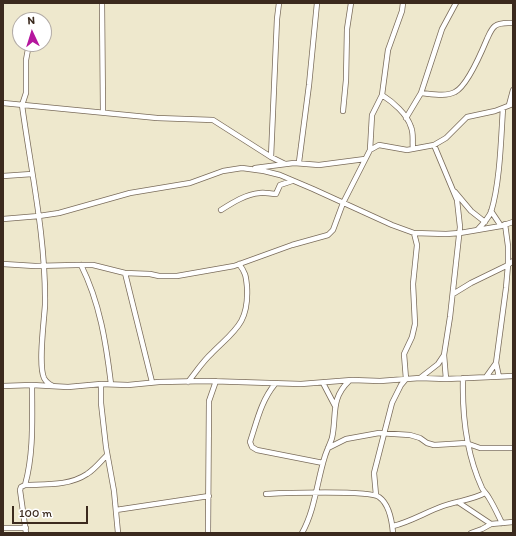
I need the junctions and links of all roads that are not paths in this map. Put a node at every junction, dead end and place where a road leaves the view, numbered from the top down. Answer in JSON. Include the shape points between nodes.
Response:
{"nodes":[{"id":1,"x":102,"y":3,"type":"edge"},
{"id":2,"x":279,"y":3,"type":"edge"},
{"id":3,"x":317,"y":3,"type":"edge"},
{"id":4,"x":351,"y":3,"type":"edge"},
{"id":5,"x":403,"y":3,"type":"edge"},
{"id":6,"x":456,"y":3,"type":"edge"},
{"id":7,"x":513,"y":23,"type":"edge"},
{"id":8,"x":28,"y":52,"type":"edge"},
{"id":9,"x":513,"y":90,"type":"edge"},
{"id":10,"x":421,"y":93,"type":"junction"},
{"id":11,"x":382,"y":95,"type":"junction"},
{"id":12,"x":3,"y":103,"type":"edge"},
{"id":13,"x":22,"y":105,"type":"junction"},
{"id":14,"x":511,"y":105,"type":"edge"},
{"id":15,"x":503,"y":108,"type":"junction"},
{"id":16,"x":343,"y":111,"type":"dead end"},
{"id":17,"x":103,"y":112,"type":"junction"},
{"id":18,"x":406,"y":118,"type":"junction"},
{"id":19,"x":434,"y":145,"type":"junction"},
{"id":20,"x":413,"y":149,"type":"junction"},
{"id":21,"x":370,"y":150,"type":"junction"},
{"id":22,"x":271,"y":157,"type":"junction"},
{"id":23,"x":365,"y":159,"type":"junction"},
{"id":24,"x":299,"y":162,"type":"junction"},
{"id":25,"x":285,"y":164,"type":"junction"},
{"id":26,"x":249,"y":169,"type":"junction"},
{"id":27,"x":32,"y":174,"type":"junction"},
{"id":28,"x":3,"y":176,"type":"edge"},
{"id":29,"x":292,"y":181,"type":"junction"},
{"id":30,"x":454,"y":191,"type":"junction"},
{"id":31,"x":343,"y":203,"type":"junction"},
{"id":32,"x":221,"y":210,"type":"dead end"},
{"id":33,"x":491,"y":211,"type":"junction"},
{"id":34,"x":38,"y":216,"type":"junction"},
{"id":35,"x":3,"y":219,"type":"edge"},
{"id":36,"x":485,"y":222,"type":"junction"},
{"id":37,"x":513,"y":222,"type":"edge"},
{"id":38,"x":503,"y":225,"type":"junction"},
{"id":39,"x":478,"y":229,"type":"junction"},
{"id":40,"x":414,"y":233,"type":"junction"},
{"id":41,"x":460,"y":233,"type":"junction"},
{"id":42,"x":513,"y":260,"type":"edge"},
{"id":43,"x":3,"y":264,"type":"edge"},
{"id":44,"x":240,"y":264,"type":"junction"},
{"id":45,"x":81,"y":265,"type":"junction"},
{"id":46,"x":508,"y":265,"type":"junction"},
{"id":47,"x":43,"y":266,"type":"junction"},
{"id":48,"x":125,"y":272,"type":"junction"},
{"id":49,"x":453,"y":294,"type":"junction"},
{"id":50,"x":444,"y":355,"type":"junction"},
{"id":51,"x":496,"y":363,"type":"junction"},
{"id":52,"x":513,"y":376,"type":"edge"},
{"id":53,"x":486,"y":377,"type":"junction"},
{"id":54,"x":499,"y":377,"type":"junction"},
{"id":55,"x":420,"y":378,"type":"junction"},
{"id":56,"x":463,"y":378,"type":"junction"},
{"id":57,"x":406,"y":379,"type":"junction"},
{"id":58,"x":446,"y":379,"type":"junction"},
{"id":59,"x":216,"y":381,"type":"junction"},
{"id":60,"x":349,"y":381,"type":"junction"},
{"id":61,"x":152,"y":382,"type":"junction"},
{"id":62,"x":188,"y":382,"type":"junction"},
{"id":63,"x":323,"y":383,"type":"junction"},
{"id":64,"x":101,"y":384,"type":"junction"},
{"id":65,"x":111,"y":384,"type":"junction"},
{"id":66,"x":275,"y":384,"type":"junction"},
{"id":67,"x":32,"y":385,"type":"junction"},
{"id":68,"x":3,"y":386,"type":"edge"},
{"id":69,"x":53,"y":386,"type":"junction"},
{"id":70,"x":335,"y":406,"type":"junction"},
{"id":71,"x":384,"y":434,"type":"junction"},
{"id":72,"x":468,"y":444,"type":"junction"},
{"id":73,"x":328,"y":448,"type":"junction"},
{"id":74,"x":513,"y":448,"type":"edge"},
{"id":75,"x":107,"y":455,"type":"junction"},
{"id":76,"x":323,"y":463,"type":"junction"},
{"id":77,"x":25,"y":484,"type":"junction"},
{"id":78,"x":316,"y":493,"type":"junction"},
{"id":79,"x":485,"y":493,"type":"junction"},
{"id":80,"x":266,"y":494,"type":"dead end"},
{"id":81,"x":376,"y":495,"type":"junction"},
{"id":82,"x":209,"y":496,"type":"junction"},
{"id":83,"x":458,"y":502,"type":"junction"},
{"id":84,"x":116,"y":510,"type":"junction"},
{"id":85,"x":513,"y":522,"type":"edge"},
{"id":86,"x":502,"y":523,"type":"junction"},
{"id":87,"x":491,"y":524,"type":"junction"},
{"id":88,"x":392,"y":526,"type":"junction"},
{"id":89,"x":3,"y":528,"type":"edge"},
{"id":90,"x":26,"y":530,"type":"edge"},
{"id":91,"x":118,"y":533,"type":"edge"},
{"id":92,"x":208,"y":533,"type":"edge"},
{"id":93,"x":302,"y":533,"type":"edge"},
{"id":94,"x":393,"y":533,"type":"edge"},
{"id":95,"x":471,"y":533,"type":"edge"}],
"edges":[{"from":1,"to":17,"type":"street"},
{"from":2,"to":22,"type":"street"},
{"from":3,"to":24,"type":"street"},
{"from":4,"to":16,"type":"street","via":[[347,29]]},
{"from":5,"to":11,"type":"street","via":[[388,50]]},
{"from":6,"to":10,"type":"street","via":[[442,29]]},
{"from":7,"to":10,"type":"street","via":[[497,24],[492,28],[462,88],[442,94]]},
{"from":8,"to":13,"type":"street","via":[[26,93]]},
{"from":9,"to":14,"type":"street"},
{"from":10,"to":18,"type":"street"},
{"from":11,"to":18,"type":"street"},
{"from":11,"to":21,"type":"street","via":[[372,115]]},
{"from":12,"to":13,"type":"street"},
{"from":13,"to":17,"type":"street"},
{"from":13,"to":27,"type":"street"},
{"from":14,"to":15,"type":"street"},
{"from":15,"to":19,"type":"street","via":[[467,117],[446,138]]},
{"from":15,"to":33,"type":"street","via":[[497,186]]},
{"from":17,"to":22,"type":"street","via":[[156,118],[213,120]]},
{"from":18,"to":20,"type":"street","via":[[412,128]]},
{"from":19,"to":20,"type":"street"},
{"from":19,"to":30,"type":"street"},
{"from":20,"to":21,"type":"street","via":[[382,145]]},
{"from":21,"to":23,"type":"street"},
{"from":22,"to":25,"type":"street"},
{"from":23,"to":24,"type":"street","via":[[319,164]]},
{"from":23,"to":31,"type":"street"},
{"from":24,"to":25,"type":"street"},
{"from":25,"to":26,"type":"street"},
{"from":26,"to":29,"type":"street","via":[[271,172]]},
{"from":26,"to":34,"type":"street","via":[[229,169],[190,183],[143,190],[71,210]]},
{"from":27,"to":28,"type":"street"},
{"from":27,"to":34,"type":"street"},
{"from":29,"to":31,"type":"street"},
{"from":29,"to":32,"type":"street","via":[[280,185],[276,194],[252,194]]},
{"from":30,"to":36,"type":"street","via":[[475,215]]},
{"from":30,"to":41,"type":"street"},
{"from":31,"to":40,"type":"street","via":[[397,228]]},
{"from":31,"to":44,"type":"street","via":[[333,230],[328,235]]},
{"from":33,"to":36,"type":"street"},
{"from":33,"to":38,"type":"street"},
{"from":34,"to":35,"type":"street"},
{"from":34,"to":47,"type":"street"},
{"from":36,"to":39,"type":"street"},
{"from":37,"to":38,"type":"street"},
{"from":38,"to":39,"type":"street"},
{"from":38,"to":46,"type":"street","via":[[508,246]]},
{"from":39,"to":41,"type":"street"},
{"from":40,"to":41,"type":"street"},
{"from":40,"to":57,"type":"street","via":[[417,244],[413,284],[415,324],[404,354]]},
{"from":41,"to":49,"type":"street"},
{"from":42,"to":46,"type":"street"},
{"from":43,"to":47,"type":"street"},
{"from":44,"to":48,"type":"street","via":[[168,277]]},
{"from":44,"to":62,"type":"street","via":[[246,273],[247,307],[244,317]]},
{"from":45,"to":47,"type":"street"},
{"from":45,"to":48,"type":"street"},
{"from":45,"to":65,"type":"street","via":[[89,282],[105,337]]},
{"from":46,"to":49,"type":"street"},
{"from":46,"to":51,"type":"street"},
{"from":47,"to":69,"type":"street","via":[[45,305],[42,367],[45,380]]},
{"from":48,"to":61,"type":"street"},
{"from":49,"to":50,"type":"street"},
{"from":50,"to":55,"type":"street","via":[[438,364]]},
{"from":50,"to":58,"type":"street"},
{"from":51,"to":53,"type":"street"},
{"from":51,"to":54,"type":"street"},
{"from":52,"to":54,"type":"street"},
{"from":53,"to":54,"type":"street"},
{"from":53,"to":56,"type":"street"},
{"from":55,"to":57,"type":"street"},
{"from":55,"to":58,"type":"street"},
{"from":56,"to":58,"type":"street"},
{"from":56,"to":72,"type":"street"},
{"from":57,"to":60,"type":"street"},
{"from":57,"to":71,"type":"street","via":[[392,403]]},
{"from":59,"to":62,"type":"street"},
{"from":59,"to":66,"type":"street"},
{"from":59,"to":82,"type":"street","via":[[209,401]]},
{"from":60,"to":63,"type":"street"},
{"from":60,"to":70,"type":"street","via":[[339,393]]},
{"from":61,"to":62,"type":"street"},
{"from":61,"to":65,"type":"street"},
{"from":63,"to":66,"type":"street"},
{"from":63,"to":70,"type":"street"},
{"from":64,"to":65,"type":"street"},
{"from":64,"to":69,"type":"street"},
{"from":64,"to":75,"type":"street"},
{"from":66,"to":76,"type":"street","via":[[261,405],[250,442],[252,447]]},
{"from":67,"to":68,"type":"street"},
{"from":67,"to":69,"type":"street"},
{"from":67,"to":77,"type":"street","via":[[31,447]]},
{"from":70,"to":73,"type":"street","via":[[333,432]]},
{"from":71,"to":72,"type":"street","via":[[410,435],[434,445]]},
{"from":71,"to":73,"type":"street","via":[[346,439]]},
{"from":71,"to":81,"type":"street","via":[[374,473]]},
{"from":72,"to":74,"type":"street","via":[[480,448]]},
{"from":72,"to":79,"type":"street"},
{"from":73,"to":76,"type":"street"},
{"from":75,"to":77,"type":"street","via":[[87,474],[71,482]]},
{"from":75,"to":84,"type":"street"},
{"from":76,"to":78,"type":"street"},
{"from":77,"to":90,"type":"street","via":[[20,490]]},
{"from":78,"to":80,"type":"street"},
{"from":78,"to":81,"type":"street"},
{"from":78,"to":93,"type":"street"},
{"from":79,"to":83,"type":"street"},
{"from":79,"to":86,"type":"street"},
{"from":81,"to":88,"type":"street","via":[[387,507]]},
{"from":82,"to":84,"type":"street"},
{"from":82,"to":92,"type":"street"},
{"from":83,"to":87,"type":"street"},
{"from":83,"to":88,"type":"street"},
{"from":84,"to":91,"type":"street"},
{"from":85,"to":86,"type":"street"},
{"from":86,"to":87,"type":"street"},
{"from":87,"to":95,"type":"street"},
{"from":88,"to":94,"type":"street"},
{"from":89,"to":90,"type":"street"}]}
